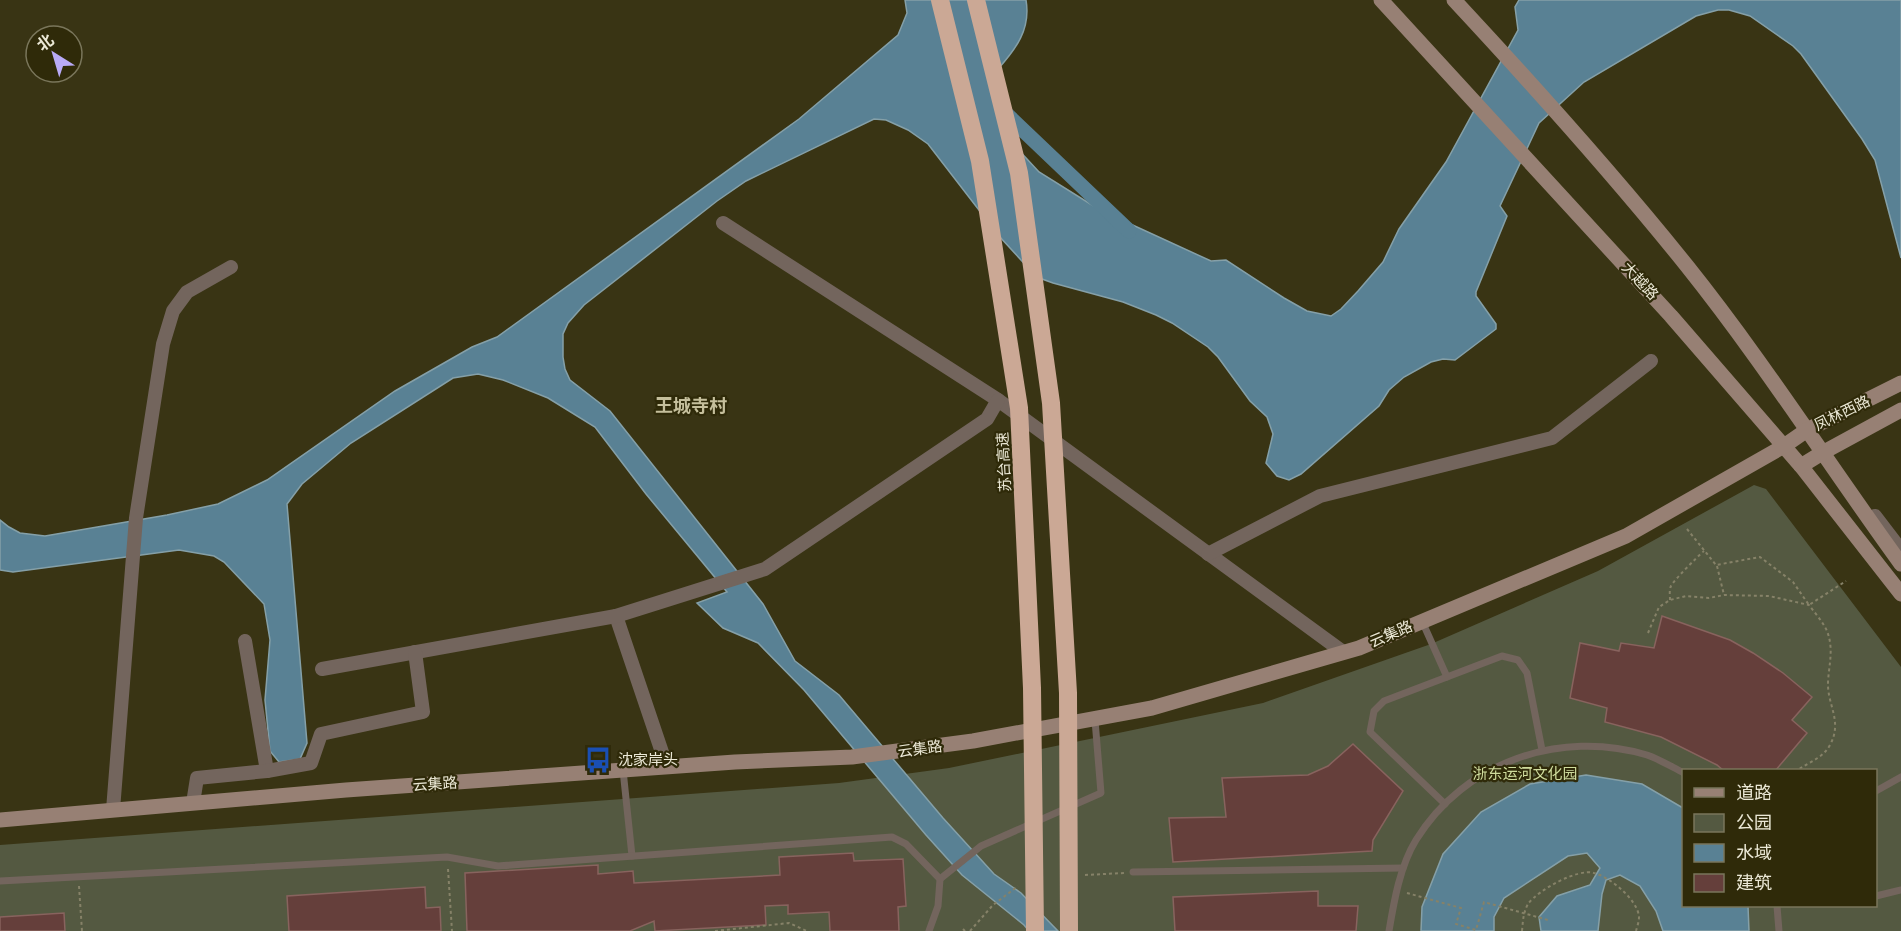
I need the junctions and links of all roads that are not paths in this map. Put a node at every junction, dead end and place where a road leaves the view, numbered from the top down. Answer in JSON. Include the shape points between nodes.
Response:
{"nodes":[{"id":1,"x":940,"y":0,"type":"edge"},
{"id":2,"x":976,"y":0,"type":"edge"},
{"id":3,"x":1381,"y":0,"type":"edge"},
{"id":4,"x":1454,"y":0,"type":"edge"},
{"id":5,"x":723,"y":223,"type":"dead end"},
{"id":6,"x":231,"y":267,"type":"dead end"},
{"id":7,"x":1651,"y":361,"type":"dead end"},
{"id":8,"x":1901,"y":383,"type":"edge"},
{"id":9,"x":998,"y":400,"type":"junction"},
{"id":10,"x":1901,"y":410,"type":"edge"},
{"id":11,"x":1807,"y":430,"type":"junction"},
{"id":12,"x":1785,"y":446,"type":"junction"},
{"id":13,"x":1822,"y":453,"type":"junction"},
{"id":14,"x":1801,"y":466,"type":"junction"},
{"id":15,"x":1208,"y":554,"type":"junction"},
{"id":16,"x":1901,"y":559,"type":"edge"},
{"id":17,"x":1901,"y":594,"type":"edge"},
{"id":18,"x":616,"y":616,"type":"junction"},
{"id":19,"x":1422,"y":621,"type":"junction"},
{"id":20,"x":245,"y":641,"type":"dead end"},
{"id":21,"x":415,"y":652,"type":"junction"},
{"id":22,"x":1343,"y":652,"type":"junction"},
{"id":23,"x":322,"y":669,"type":"dead end"},
{"id":24,"x":1447,"y":677,"type":"junction"},
{"id":25,"x":1095,"y":720,"type":"junction"},
{"id":26,"x":1542,"y":750,"type":"junction"},
{"id":27,"x":667,"y":767,"type":"junction"},
{"id":28,"x":623,"y":770,"type":"junction"},
{"id":29,"x":267,"y":771,"type":"junction"},
{"id":30,"x":1682,"y":772,"type":"edge"},
{"id":31,"x":1901,"y":777,"type":"edge"},
{"id":32,"x":1877,"y":790,"type":"edge"},
{"id":33,"x":193,"y":803,"type":"junction"},
{"id":34,"x":1444,"y":804,"type":"junction"},
{"id":35,"x":113,"y":810,"type":"junction"},
{"id":36,"x":0,"y":820,"type":"edge"},
{"id":37,"x":632,"y":856,"type":"junction"},
{"id":38,"x":1403,"y":868,"type":"junction"},
{"id":39,"x":1133,"y":872,"type":"dead end"},
{"id":40,"x":940,"y":879,"type":"junction"},
{"id":41,"x":0,"y":881,"type":"edge"},
{"id":42,"x":1901,"y":890,"type":"edge"},
{"id":43,"x":1877,"y":896,"type":"edge"},
{"id":44,"x":1777,"y":907,"type":"edge"},
{"id":45,"x":929,"y":931,"type":"edge"},
{"id":46,"x":1035,"y":931,"type":"edge"},
{"id":47,"x":1069,"y":931,"type":"edge"},
{"id":48,"x":1389,"y":931,"type":"edge"},
{"id":49,"x":1779,"y":931,"type":"edge"}],
"edges":[{"from":1,"to":46,"type":"highway","name":"苏台高速","bridge":true,"via":[[980,161],[1019,408],[1032,688]]},
{"from":2,"to":47,"type":"highway","bridge":true,"via":[[1019,173],[1051,404],[1068,693]]},
{"from":3,"to":12,"type":"street","name":"大越路"},
{"from":4,"to":11,"type":"street","via":[[1687,266]]},
{"from":5,"to":9,"type":"street"},
{"from":6,"to":35,"type":"street","via":[[187,292],[172,311],[163,344],[136,518]]},
{"from":7,"to":15,"type":"street","via":[[1552,438],[1320,496]]},
{"from":8,"to":11,"type":"street","name":"凤林西路"},
{"from":9,"to":15,"type":"street"},
{"from":9,"to":18,"type":"street","via":[[987,418],[765,568]]},
{"from":10,"to":13,"type":"street","name":"凤林西路"},
{"from":11,"to":12,"type":"street","name":"凤林西路"},
{"from":11,"to":13,"type":"street"},
{"from":12,"to":14,"type":"street","name":"大越路"},
{"from":12,"to":19,"type":"street","name":"云集路","via":[[1626,536]]},
{"from":13,"to":14,"type":"street","name":"凤林西路"},
{"from":13,"to":16,"type":"street"},
{"from":14,"to":17,"type":"street","name":"大越路"},
{"from":15,"to":22,"type":"street"},
{"from":18,"to":21,"type":"street"},
{"from":18,"to":27,"type":"street"},
{"from":19,"to":22,"type":"street","name":"云集路"},
{"from":19,"to":24,"type":"lane"},
{"from":20,"to":29,"type":"street"},
{"from":21,"to":23,"type":"street"},
{"from":21,"to":29,"type":"street","via":[[423,712],[321,734],[311,762]]},
{"from":22,"to":25,"type":"street","name":"云集路","via":[[1152,708]]},
{"from":24,"to":26,"type":"lane","via":[[1502,656],[1518,660],[1527,673]]},
{"from":24,"to":34,"type":"lane","via":[[1384,701],[1374,711],[1370,732]]},
{"from":25,"to":27,"type":"street","name":"云集路","via":[[852,757]]},
{"from":25,"to":40,"type":"lane","via":[[1101,794],[981,846]]},
{"from":26,"to":30,"type":"lane","via":[[1595,745],[1648,755]]},
{"from":26,"to":34,"type":"lane","via":[[1506,761],[1474,779]]},
{"from":27,"to":28,"type":"street","name":"云集路"},
{"from":28,"to":33,"type":"street","name":"云集路"},
{"from":28,"to":37,"type":"lane"},
{"from":29,"to":33,"type":"street","via":[[197,778]]},
{"from":31,"to":32,"type":"lane"},
{"from":33,"to":35,"type":"street","name":"云集路"},
{"from":34,"to":38,"type":"lane","via":[[1416,840]]},
{"from":35,"to":36,"type":"street","name":"云集路"},
{"from":37,"to":40,"type":"lane","via":[[892,837],[906,844]]},
{"from":37,"to":41,"type":"lane","via":[[498,866],[447,857]]},
{"from":38,"to":39,"type":"lane"},
{"from":38,"to":48,"type":"lane"},
{"from":40,"to":45,"type":"lane","via":[[938,906]]},
{"from":42,"to":43,"type":"lane"},
{"from":44,"to":49,"type":"lane"}]}
